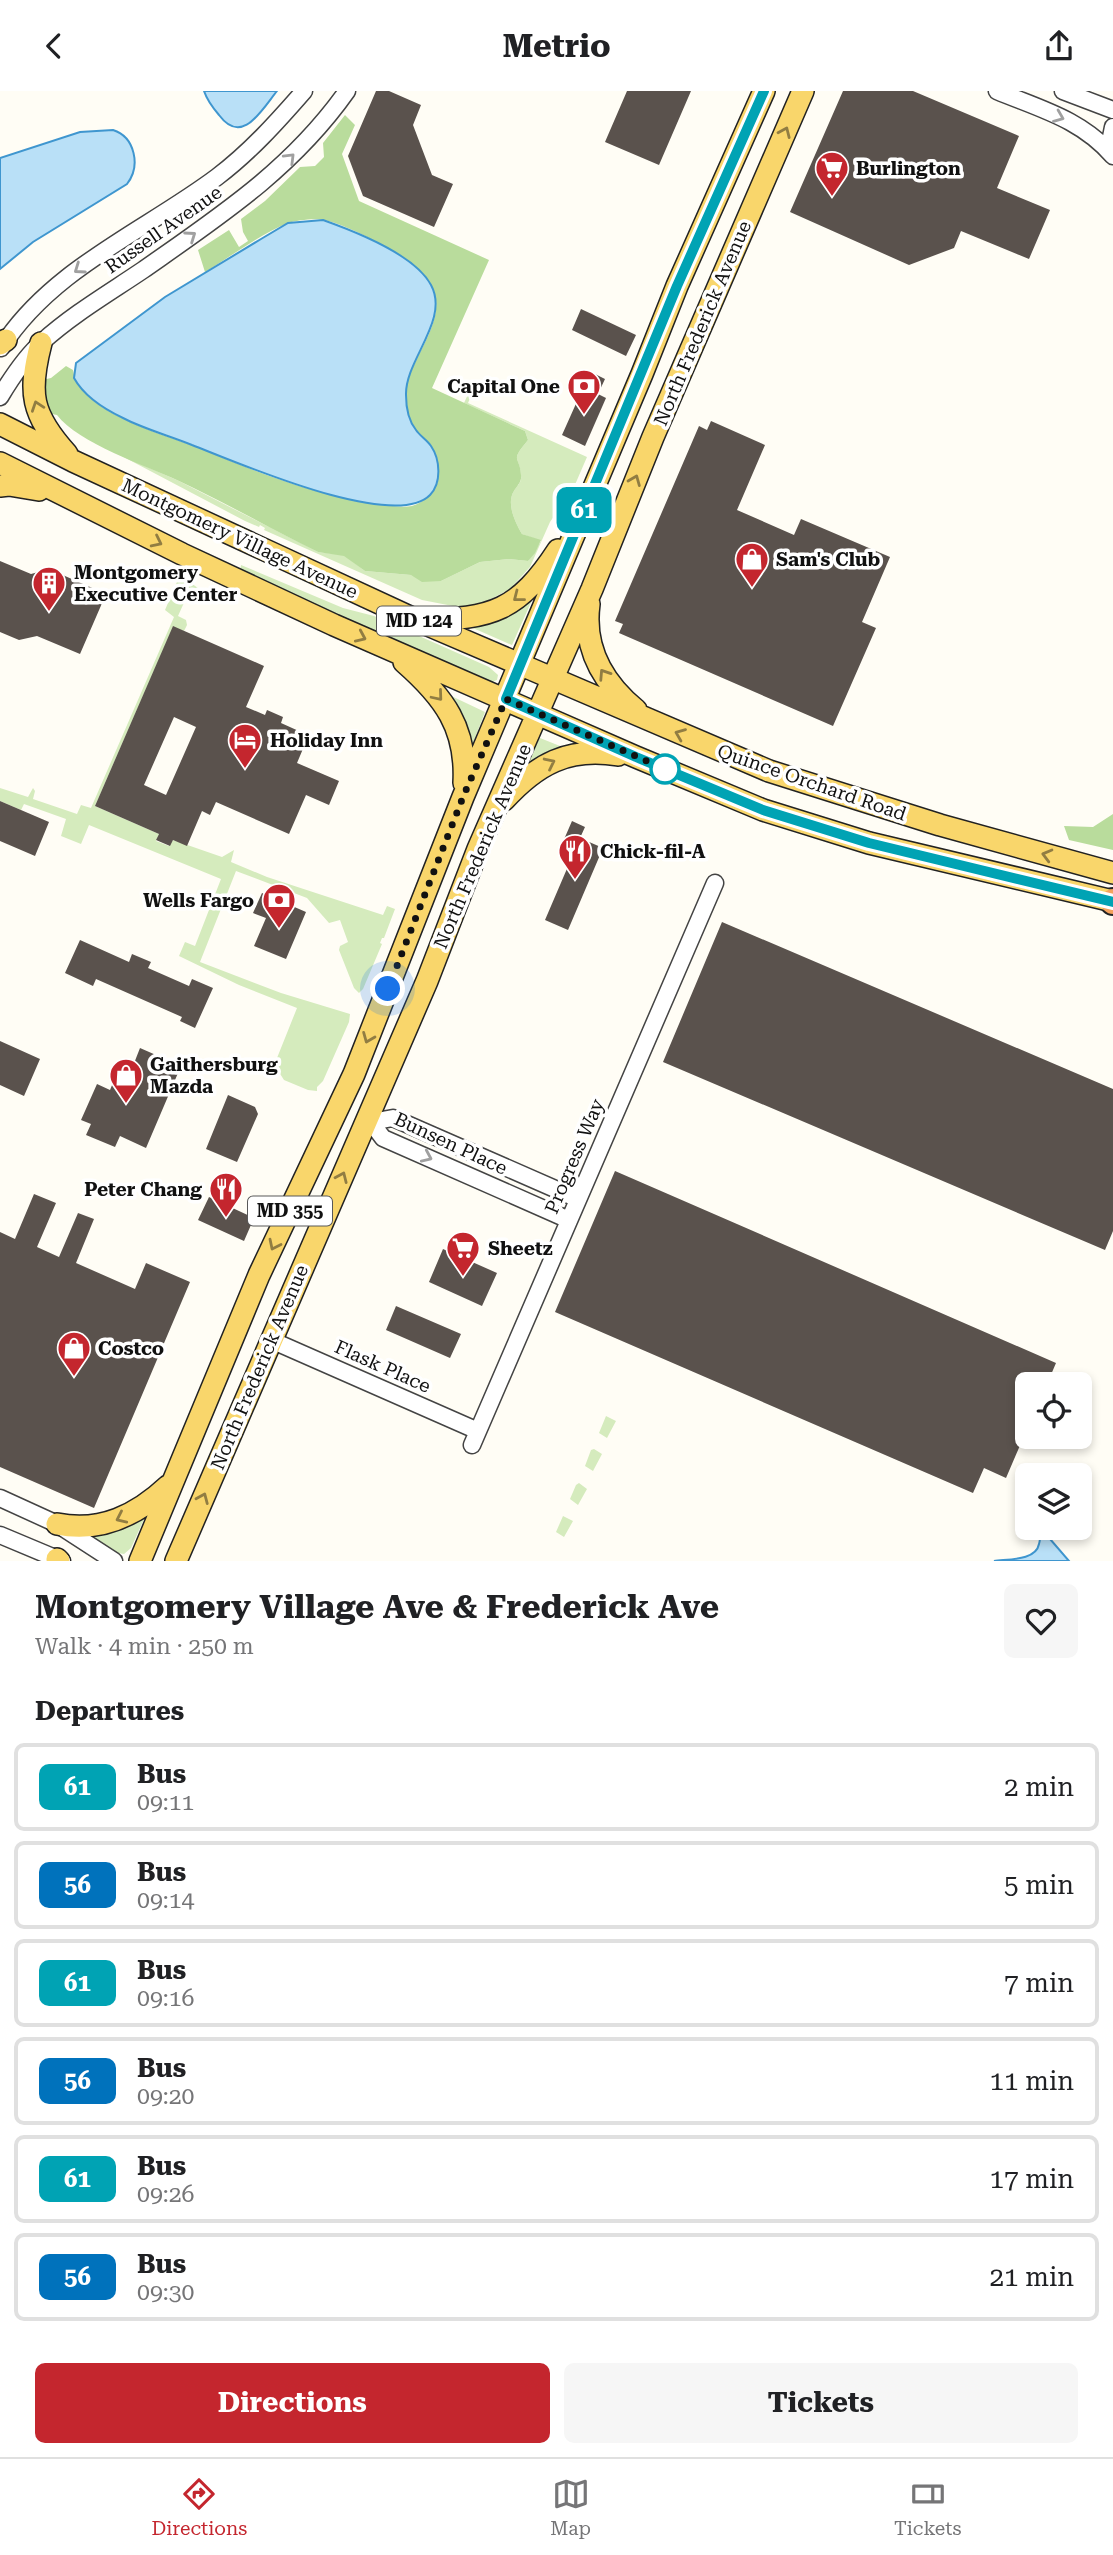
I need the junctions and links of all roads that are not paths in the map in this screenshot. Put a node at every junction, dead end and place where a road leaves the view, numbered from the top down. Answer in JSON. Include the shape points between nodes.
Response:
{"nodes":[{"id":1,"x":304,"y":91,"type":"edge"},
{"id":2,"x":347,"y":91,"type":"edge"},
{"id":3,"x":764,"y":91,"type":"edge"},
{"id":4,"x":803,"y":91,"type":"edge"},
{"id":5,"x":997,"y":91,"type":"edge"},
{"id":6,"x":1063,"y":91,"type":"edge"},
{"id":7,"x":1113,"y":110,"type":"edge"},
{"id":8,"x":1113,"y":127,"type":"edge"},
{"id":9,"x":1113,"y":156,"type":"edge"},
{"id":10,"x":41,"y":343,"type":"junction"},
{"id":11,"x":2,"y":344,"type":"edge"},
{"id":12,"x":0,"y":397,"type":"edge"},
{"id":13,"x":0,"y":424,"type":"edge"},
{"id":14,"x":73,"y":461,"type":"junction"},
{"id":15,"x":0,"y":463,"type":"edge"},
{"id":16,"x":596,"y":481,"type":"junction"},
{"id":17,"x":0,"y":486,"type":"edge"},
{"id":18,"x":68,"y":498,"type":"junction"},
{"id":19,"x":233,"y":536,"type":"junction"},
{"id":20,"x":218,"y":571,"type":"junction"},
{"id":21,"x":592,"y":589,"type":"junction"},
{"id":22,"x":414,"y":619,"type":"junction"},
{"id":23,"x":389,"y":649,"type":"junction"},
{"id":24,"x":520,"y":666,"type":"junction"},
{"id":25,"x":552,"y":680,"type":"junction"},
{"id":26,"x":506,"y":699,"type":"junction"},
{"id":27,"x":538,"y":713,"type":"junction"},
{"id":28,"x":652,"y":722,"type":"junction"},
{"id":29,"x":636,"y":757,"type":"junction"},
{"id":30,"x":463,"y":797,"type":"junction"},
{"id":31,"x":498,"y":806,"type":"junction"},
{"id":32,"x":1113,"y":873,"type":"edge"},
{"id":33,"x":715,"y":883,"type":"dead end"},
{"id":34,"x":1113,"y":901,"type":"edge"},
{"id":35,"x":578,"y":1199,"type":"junction"},
{"id":36,"x":569,"y":1220,"type":"junction"},
{"id":37,"x":271,"y":1340,"type":"junction"},
{"id":38,"x":475,"y":1438,"type":"joint"},
{"id":39,"x":175,"y":1480,"type":"junction"},
{"id":40,"x":0,"y":1498,"type":"edge"},
{"id":41,"x":57,"y":1524,"type":"junction"},
{"id":42,"x":0,"y":1535,"type":"edge"},
{"id":43,"x":60,"y":1560,"type":"edge"},
{"id":44,"x":114,"y":1561,"type":"edge"},
{"id":45,"x":140,"y":1561,"type":"edge"},
{"id":46,"x":176,"y":1561,"type":"edge"}],
"edges":[{"from":1,"to":11,"type":"street","name":"Russell Avenue","one_way":true,"via":[[232,165],[70,275]]},
{"from":10,"to":2,"type":"street","name":"Russell Avenue","one_way":true,"via":[[225,213],[281,167],[324,124]]},
{"from":3,"to":16,"type":"main road","name":"North Frederick Avenue","number":"MD 355"},
{"from":21,"to":4,"type":"main road","name":"North Frederick Avenue","number":"MD 355","one_way":true},
{"from":5,"to":9,"type":"street","one_way":true,"via":[[1076,124]]},
{"from":6,"to":7,"type":"street"},
{"from":8,"to":9,"type":"street"},
{"from":10,"to":12,"type":"street","name":"Russell Avenue"},
{"from":14,"to":10,"type":"main road","one_way":true,"via":[[55,441],[35,404],[33,378]]},
{"from":13,"to":14,"type":"main road","name":"Montgomery Village Avenue","number":"MD 124"},
{"from":14,"to":19,"type":"main road","name":"Montgomery Village Avenue","number":"MD 124"},
{"from":15,"to":18,"type":"main road","name":"Montgomery Village Avenue","number":"MD 124"},
{"from":16,"to":22,"type":"main road","one_way":true,"via":[[552,558],[516,600],[479,616]]},
{"from":16,"to":24,"type":"main road","name":"North Frederick Avenue","number":"MD 355"},
{"from":17,"to":18,"type":"main road"},
{"from":18,"to":20,"type":"main road","name":"Montgomery Village Avenue","number":"MD 124","one_way":true},
{"from":19,"to":20,"type":"main road"},
{"from":19,"to":22,"type":"main road","name":"Montgomery Village Avenue","number":"MD 124"},
{"from":20,"to":23,"type":"main road","name":"Montgomery Village Avenue","number":"MD 124","one_way":true},
{"from":21,"to":25,"type":"main road","name":"North Frederick Avenue","number":"MD 355"},
{"from":28,"to":21,"type":"main road","one_way":true,"via":[[624,700],[598,665],[588,631]]},
{"from":22,"to":24,"type":"main road","name":"Montgomery Village Avenue","number":"MD 124"},
{"from":23,"to":26,"type":"main road","name":"Montgomery Village Avenue","number":"MD 124"},
{"from":23,"to":30,"type":"main road","one_way":true,"via":[[436,693],[456,725],[465,765]]},
{"from":24,"to":25,"type":"main road","name":"Quince Orchard Road","number":"MD 124"},
{"from":24,"to":26,"type":"main road","name":"North Frederick Avenue","number":"MD 355"},
{"from":25,"to":27,"type":"main road","name":"North Frederick Avenue","number":"MD 355"},
{"from":25,"to":28,"type":"main road","name":"Quince Orchard Road","number":"MD 124"},
{"from":26,"to":27,"type":"main road","name":"Quince Orchard Road","number":"MD 124"},
{"from":26,"to":30,"type":"main road","name":"North Frederick Avenue","number":"MD 355"},
{"from":27,"to":29,"type":"main road","name":"Quince Orchard Road","number":"MD 124"},
{"from":27,"to":31,"type":"main road","name":"North Frederick Avenue","number":"MD 355"},
{"from":32,"to":28,"type":"main road","name":"Quince Orchard Road","number":"MD 124","one_way":true,"via":[[823,790]]},
{"from":31,"to":29,"type":"main road","one_way":true,"via":[[538,769],[559,758],[578,753]]},
{"from":29,"to":34,"type":"main road","name":"Quince Orchard Road","number":"MD 124","via":[[763,810],[869,843]]},
{"from":30,"to":39,"type":"main road","name":"North Frederick Avenue","number":"MD 355","one_way":true,"via":[[354,1074],[259,1275]]},
{"from":37,"to":31,"type":"main road","name":"North Frederick Avenue","number":"MD 355","one_way":true},
{"from":33,"to":35,"type":"street","name":"Progress Way"},
{"from":35,"to":36,"type":"street","name":"Progress Way"},
{"from":35,"to":36,"type":"street","name":"Bunsen Place","one_way":true,"via":[[393,1118],[371,1122],[383,1138]]},
{"from":36,"to":38,"type":"street","name":"Progress Way"},
{"from":37,"to":38,"type":"street","name":"Flask Place"},
{"from":46,"to":37,"type":"main road","name":"North Frederick Avenue","number":"MD 355","one_way":true},
{"from":39,"to":41,"type":"main road","one_way":true,"via":[[121,1519],[89,1527]]},
{"from":39,"to":45,"type":"main road","name":"North Frederick Avenue","number":"MD 355"},
{"from":40,"to":41,"type":"street"},
{"from":41,"to":44,"type":"street"},
{"from":42,"to":43,"type":"street"}]}
